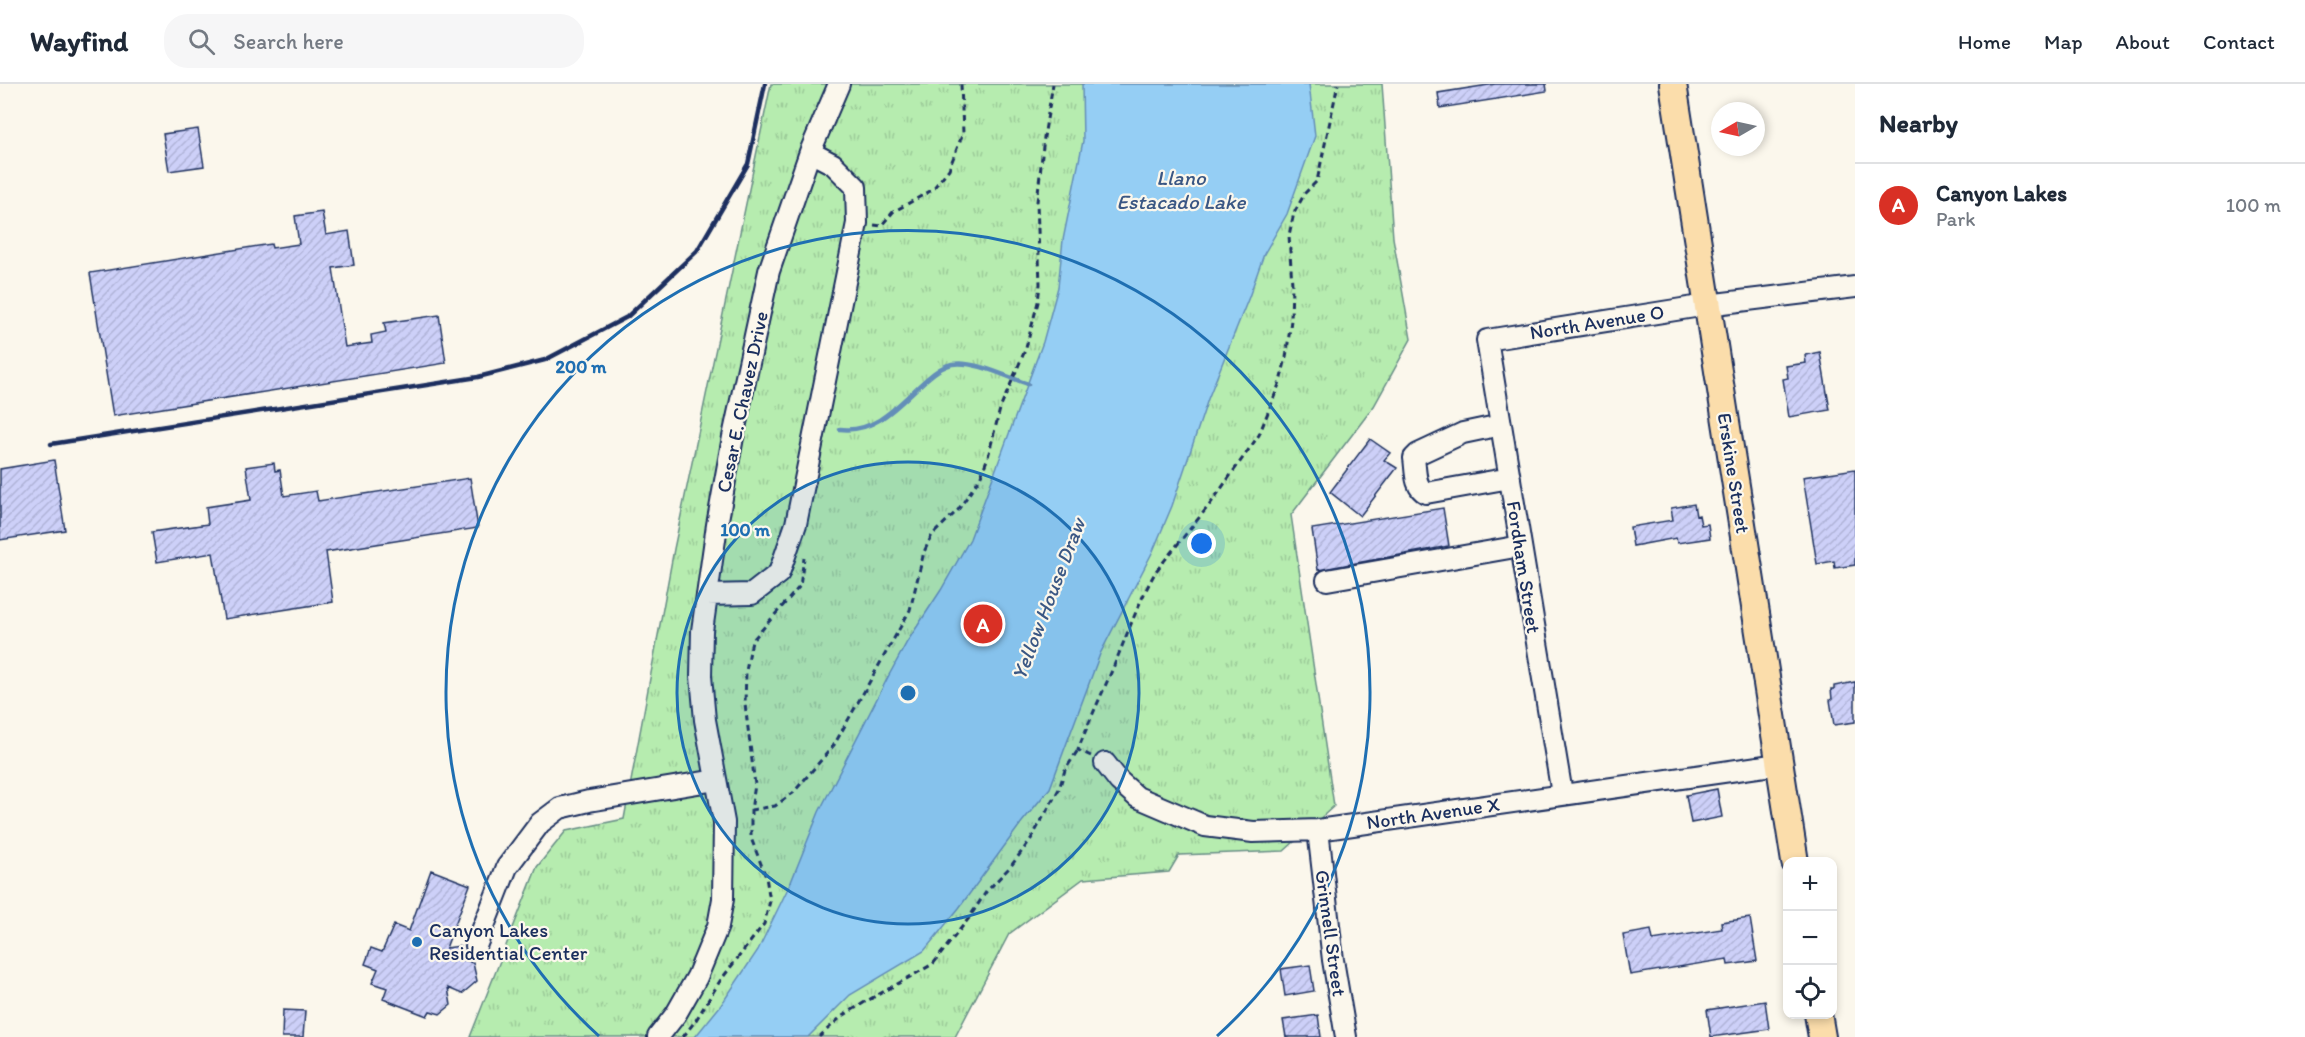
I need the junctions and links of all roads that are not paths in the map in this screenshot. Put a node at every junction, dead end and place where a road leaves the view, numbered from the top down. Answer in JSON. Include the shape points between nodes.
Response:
{"nodes":[{"id":1,"x":839,"y":84,"type":"edge"},
{"id":2,"x":1672,"y":84,"type":"edge"},
{"id":3,"x":810,"y":152,"type":"junction"},
{"id":4,"x":1855,"y":287,"type":"edge"},
{"id":5,"x":1707,"y":305,"type":"junction"},
{"id":6,"x":1487,"y":340,"type":"joint"},
{"id":7,"x":1501,"y":425,"type":"junction"},
{"id":8,"x":1510,"y":478,"type":"junction"},
{"id":9,"x":1521,"y":546,"type":"junction"},
{"id":10,"x":1327,"y":580,"type":"dead end"},
{"id":11,"x":707,"y":595,"type":"junction"},
{"id":12,"x":1105,"y":763,"type":"road end"},
{"id":13,"x":1779,"y":764,"type":"junction"},
{"id":14,"x":716,"y":780,"type":"junction"},
{"id":15,"x":1562,"y":794,"type":"junction"},
{"id":16,"x":1318,"y":830,"type":"junction"},
{"id":17,"x":1793,"y":857,"type":"edge"},
{"id":18,"x":476,"y":945,"type":"dead end"},
{"id":19,"x":1819,"y":1019,"type":"edge"},
{"id":20,"x":658,"y":1037,"type":"edge"},
{"id":21,"x":1346,"y":1037,"type":"edge"},
{"id":22,"x":1822,"y":1037,"type":"edge"}],
"edges":[{"from":1,"to":3,"type":"street","name":"Cesar E. Chavez Drive"},
{"from":2,"to":5,"type":"main road","name":"Erskine Street"},
{"from":3,"to":11,"type":"street","name":"Cesar E. Chavez Drive","via":[[769,271],[717,525]]},
{"from":3,"to":11,"type":"street","via":[[833,164],[856,188],[857,224],[796,524],[779,573],[752,594]]},
{"from":4,"to":5,"type":"street","name":"North Avenue O"},
{"from":5,"to":6,"type":"street","name":"North Avenue O"},
{"from":5,"to":13,"type":"main road","name":"Erskine Street"},
{"from":6,"to":7,"type":"street","name":"Fordham Street"},
{"from":7,"to":8,"type":"street","name":"Fordham Street"},
{"from":7,"to":8,"type":"street","via":[[1463,433],[1418,454],[1414,458],[1418,486],[1426,493]]},
{"from":8,"to":9,"type":"street","name":"Fordham Street"},
{"from":9,"to":10,"type":"street"},
{"from":9,"to":15,"type":"street","name":"Fordham Street"},
{"from":11,"to":14,"type":"street","name":"Cesar E. Chavez Drive","via":[[701,676]]},
{"from":12,"to":16,"type":"street","name":"North Avenue X","via":[[1137,797],[1205,826],[1253,832]]},
{"from":13,"to":15,"type":"street","name":"North Avenue X"},
{"from":13,"to":17,"type":"main road","name":"Erskine Street"},
{"from":14,"to":18,"type":"street","via":[[560,807],[540,823],[507,867]]},
{"from":14,"to":20,"type":"street","name":"Cesar E. Chavez Drive","via":[[724,822],[723,899],[718,926],[698,977]]},
{"from":15,"to":16,"type":"street","name":"North Avenue X"},
{"from":16,"to":21,"type":"street","name":"Grinnell Street"},
{"from":19,"to":22,"type":"main road"}]}
